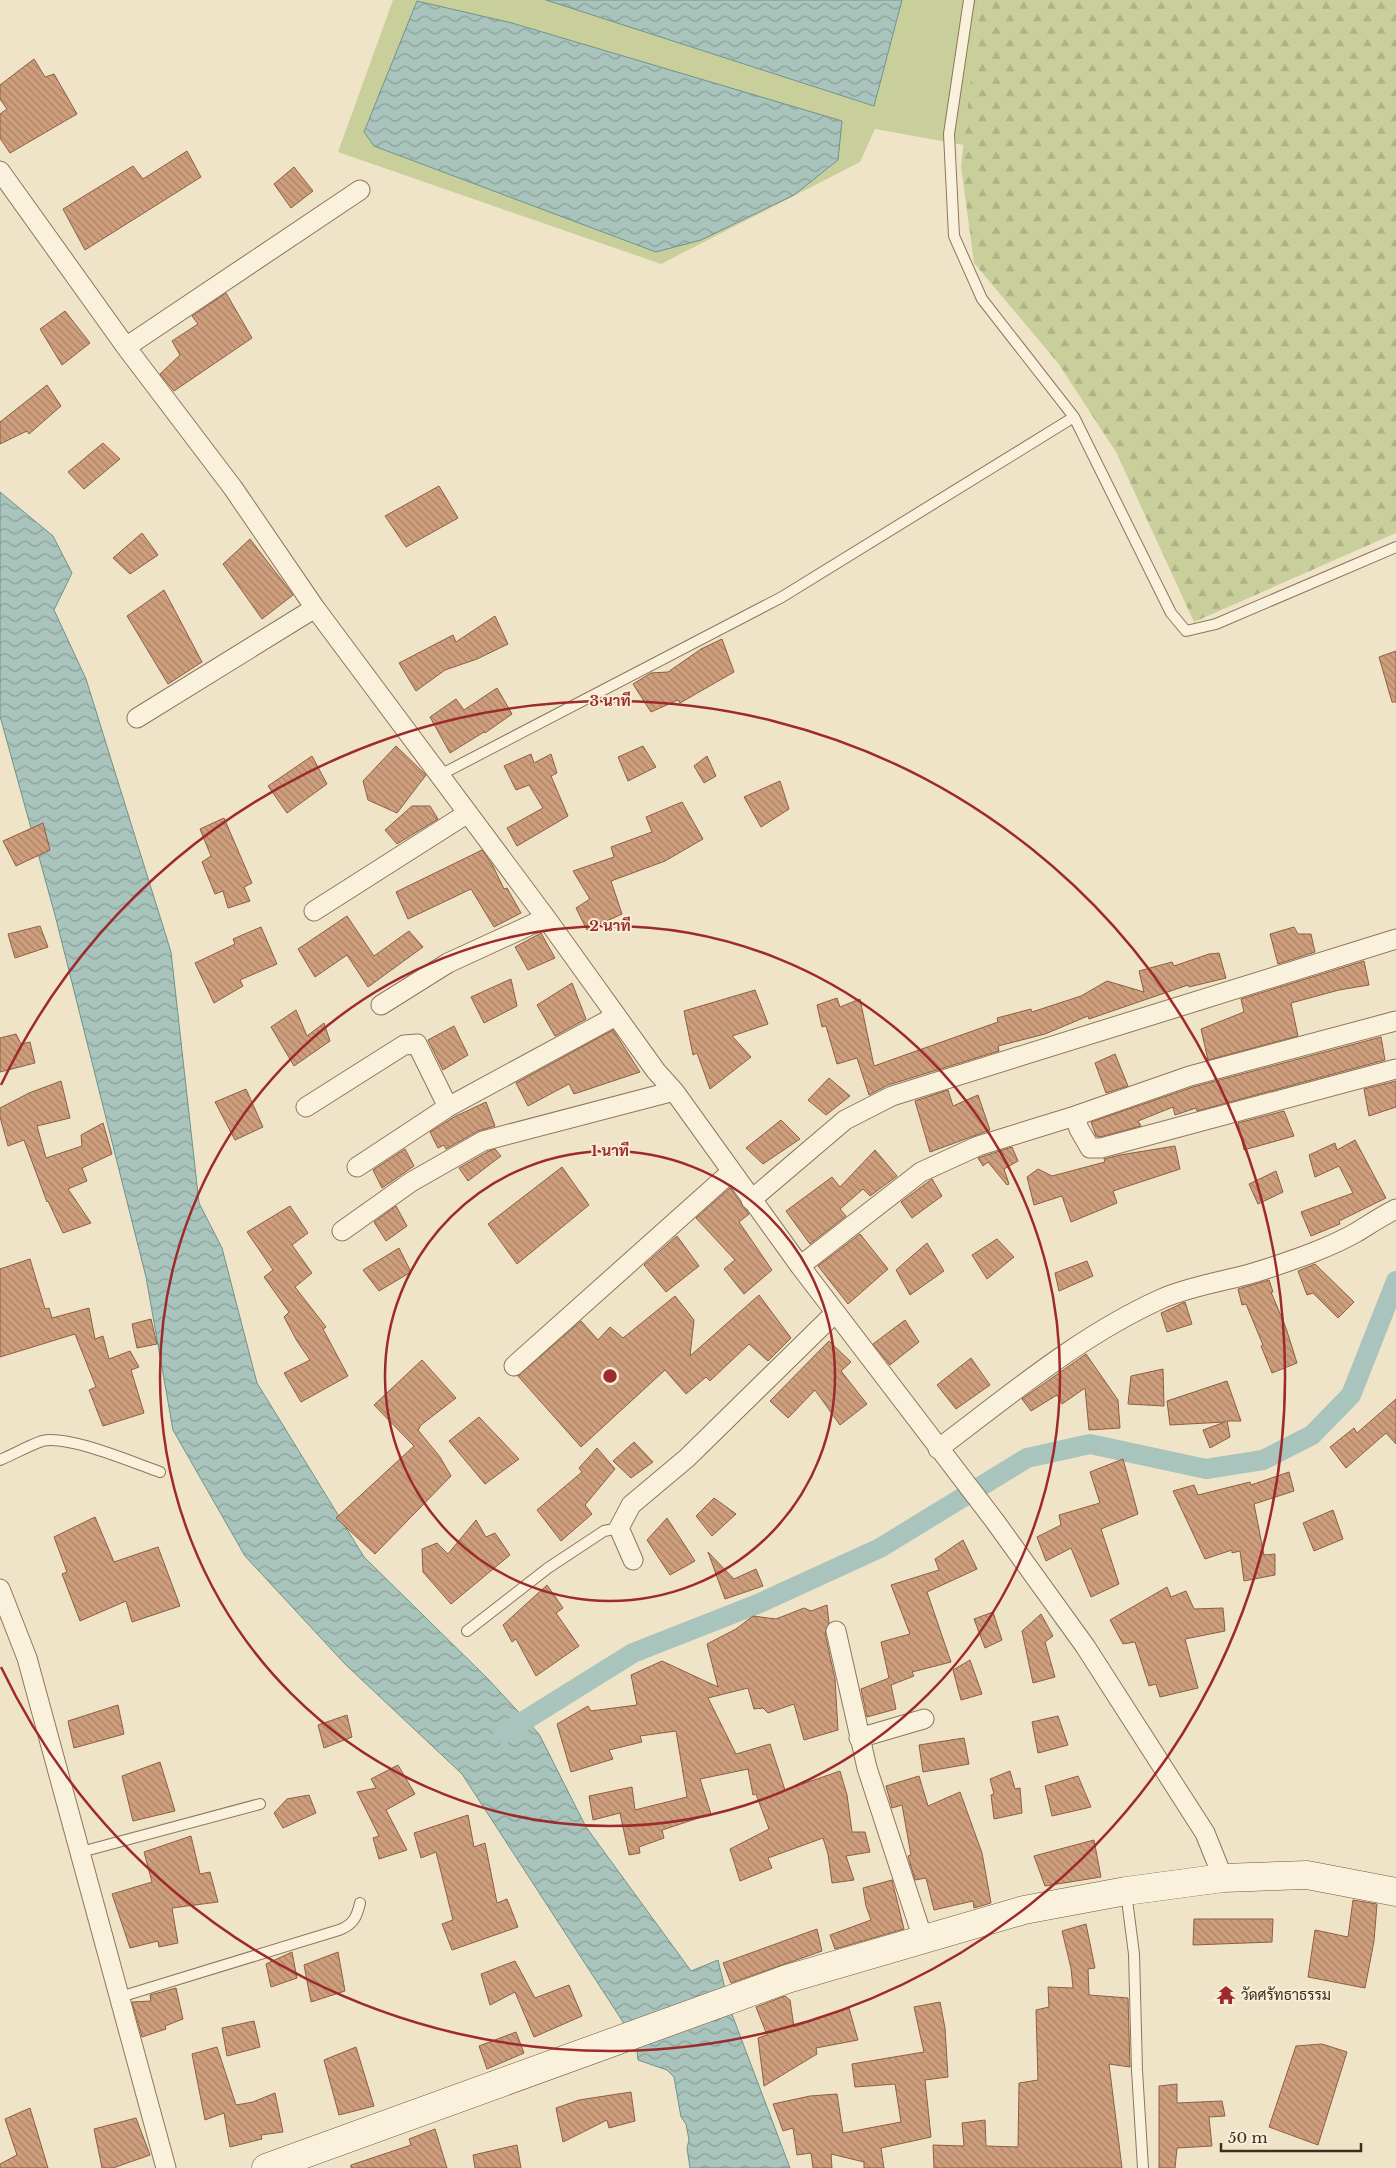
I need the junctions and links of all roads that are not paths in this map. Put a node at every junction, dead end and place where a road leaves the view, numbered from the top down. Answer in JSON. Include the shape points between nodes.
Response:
{"nodes":[{"id":1,"x":969,"y":0,"type":"edge"},
{"id":2,"x":0,"y":171,"type":"edge"},
{"id":3,"x":360,"y":190,"type":"dead end"},
{"id":4,"x":126,"y":347,"type":"junction"},
{"id":5,"x":1074,"y":417,"type":"junction"},
{"id":6,"x":1396,"y":547,"type":"edge"},
{"id":7,"x":315,"y":608,"type":"junction"},
{"id":8,"x":137,"y":718,"type":"dead end"},
{"id":9,"x":440,"y":775,"type":"junction"},
{"id":10,"x":468,"y":813,"type":"junction"},
{"id":11,"x":314,"y":911,"type":"dead end"},
{"id":12,"x":546,"y":918,"type":"junction"},
{"id":13,"x":1396,"y":939,"type":"edge"},
{"id":14,"x":381,"y":1004,"type":"dead end"},
{"id":15,"x":616,"y":1016,"type":"junction"},
{"id":16,"x":1396,"y":1021,"type":"edge"},
{"id":17,"x":1396,"y":1069,"type":"edge"},
{"id":18,"x":674,"y":1091,"type":"junction"},
{"id":19,"x":306,"y":1106,"type":"dead end"},
{"id":20,"x":448,"y":1107,"type":"junction"},
{"id":21,"x":1075,"y":1116,"type":"junction"},
{"id":22,"x":357,"y":1167,"type":"dead end"},
{"id":23,"x":731,"y":1172,"type":"junction"},
{"id":24,"x":751,"y":1200,"type":"junction"},
{"id":25,"x":1396,"y":1209,"type":"edge"},
{"id":26,"x":342,"y":1231,"type":"dead end"},
{"id":27,"x":800,"y":1266,"type":"junction"},
{"id":28,"x":835,"y":1313,"type":"junction"},
{"id":29,"x":514,"y":1366,"type":"dead end"},
{"id":30,"x":940,"y":1451,"type":"junction"},
{"id":31,"x":0,"y":1460,"type":"edge"},
{"id":32,"x":160,"y":1472,"type":"dead end"},
{"id":33,"x":619,"y":1528,"type":"junction"},
{"id":34,"x":633,"y":1560,"type":"dead end"},
{"id":35,"x":0,"y":1589,"type":"edge"},
{"id":36,"x":467,"y":1631,"type":"dead end"},
{"id":37,"x":836,"y":1631,"type":"dead end"},
{"id":38,"x":924,"y":1719,"type":"dead end"},
{"id":39,"x":859,"y":1738,"type":"junction"},
{"id":40,"x":260,"y":1804,"type":"dead end"},
{"id":41,"x":81,"y":1852,"type":"junction"},
{"id":42,"x":1223,"y":1878,"type":"junction"},
{"id":43,"x":1126,"y":1891,"type":"junction"},
{"id":44,"x":1396,"y":1892,"type":"edge"},
{"id":45,"x":360,"y":1902,"type":"dead end"},
{"id":46,"x":923,"y":1939,"type":"junction"},
{"id":47,"x":120,"y":1997,"type":"junction"},
{"id":48,"x":166,"y":2168,"type":"edge"},
{"id":49,"x":266,"y":2168,"type":"edge"},
{"id":50,"x":1143,"y":2168,"type":"edge"}],
"edges":[{"from":1,"to":5,"type":"lane","via":[[949,134],[954,236],[982,299]]},
{"from":2,"to":4,"type":"street"},
{"from":3,"to":4,"type":"street"},
{"from":4,"to":7,"type":"street","via":[[233,488]]},
{"from":5,"to":6,"type":"lane","via":[[1171,612],[1186,631],[1216,624]]},
{"from":5,"to":9,"type":"lane","via":[[782,597]]},
{"from":7,"to":8,"type":"street"},
{"from":7,"to":9,"type":"street"},
{"from":9,"to":10,"type":"street"},
{"from":10,"to":11,"type":"street"},
{"from":10,"to":12,"type":"street"},
{"from":12,"to":14,"type":"street","via":[[448,963]]},
{"from":12,"to":15,"type":"street"},
{"from":13,"to":24,"type":"street","via":[[892,1096],[845,1120]]},
{"from":15,"to":18,"type":"street"},
{"from":15,"to":20,"type":"street"},
{"from":16,"to":21,"type":"street","via":[[1190,1076]]},
{"from":17,"to":21,"type":"street","via":[[1101,1148],[1090,1148]]},
{"from":18,"to":23,"type":"street"},
{"from":18,"to":26,"type":"street","via":[[483,1141],[410,1182]]},
{"from":19,"to":20,"type":"street","via":[[404,1045],[416,1044]]},
{"from":20,"to":22,"type":"street"},
{"from":21,"to":27,"type":"street","via":[[978,1146],[921,1172]]},
{"from":23,"to":24,"type":"street"},
{"from":23,"to":29,"type":"street"},
{"from":24,"to":27,"type":"street"},
{"from":25,"to":30,"type":"street","via":[[1356,1232],[1308,1253],[1234,1279],[1186,1288],[1120,1320],[1063,1355]]},
{"from":27,"to":28,"type":"street"},
{"from":28,"to":30,"type":"street"},
{"from":28,"to":33,"type":"street","via":[[687,1458],[631,1505]]},
{"from":30,"to":42,"type":"street","via":[[1084,1646],[1205,1833]]},
{"from":31,"to":32,"type":"lane","via":[[43,1441],[59,1440]]},
{"from":33,"to":34,"type":"street"},
{"from":33,"to":36,"type":"lane","via":[[604,1531],[548,1568]]},
{"from":35,"to":41,"type":"street","via":[[27,1658]]},
{"from":37,"to":39,"type":"street"},
{"from":38,"to":39,"type":"street"},
{"from":39,"to":46,"type":"street"},
{"from":40,"to":41,"type":"lane"},
{"from":41,"to":47,"type":"street"},
{"from":42,"to":43,"type":"street"},
{"from":42,"to":44,"type":"street","via":[[1307,1875]]},
{"from":43,"to":46,"type":"street","via":[[1024,1910]]},
{"from":43,"to":50,"type":"lane","via":[[1134,1954]]},
{"from":45,"to":47,"type":"lane","via":[[354,1920],[339,1930]]},
{"from":46,"to":49,"type":"street","via":[[787,1978]]},
{"from":47,"to":48,"type":"street"}]}
